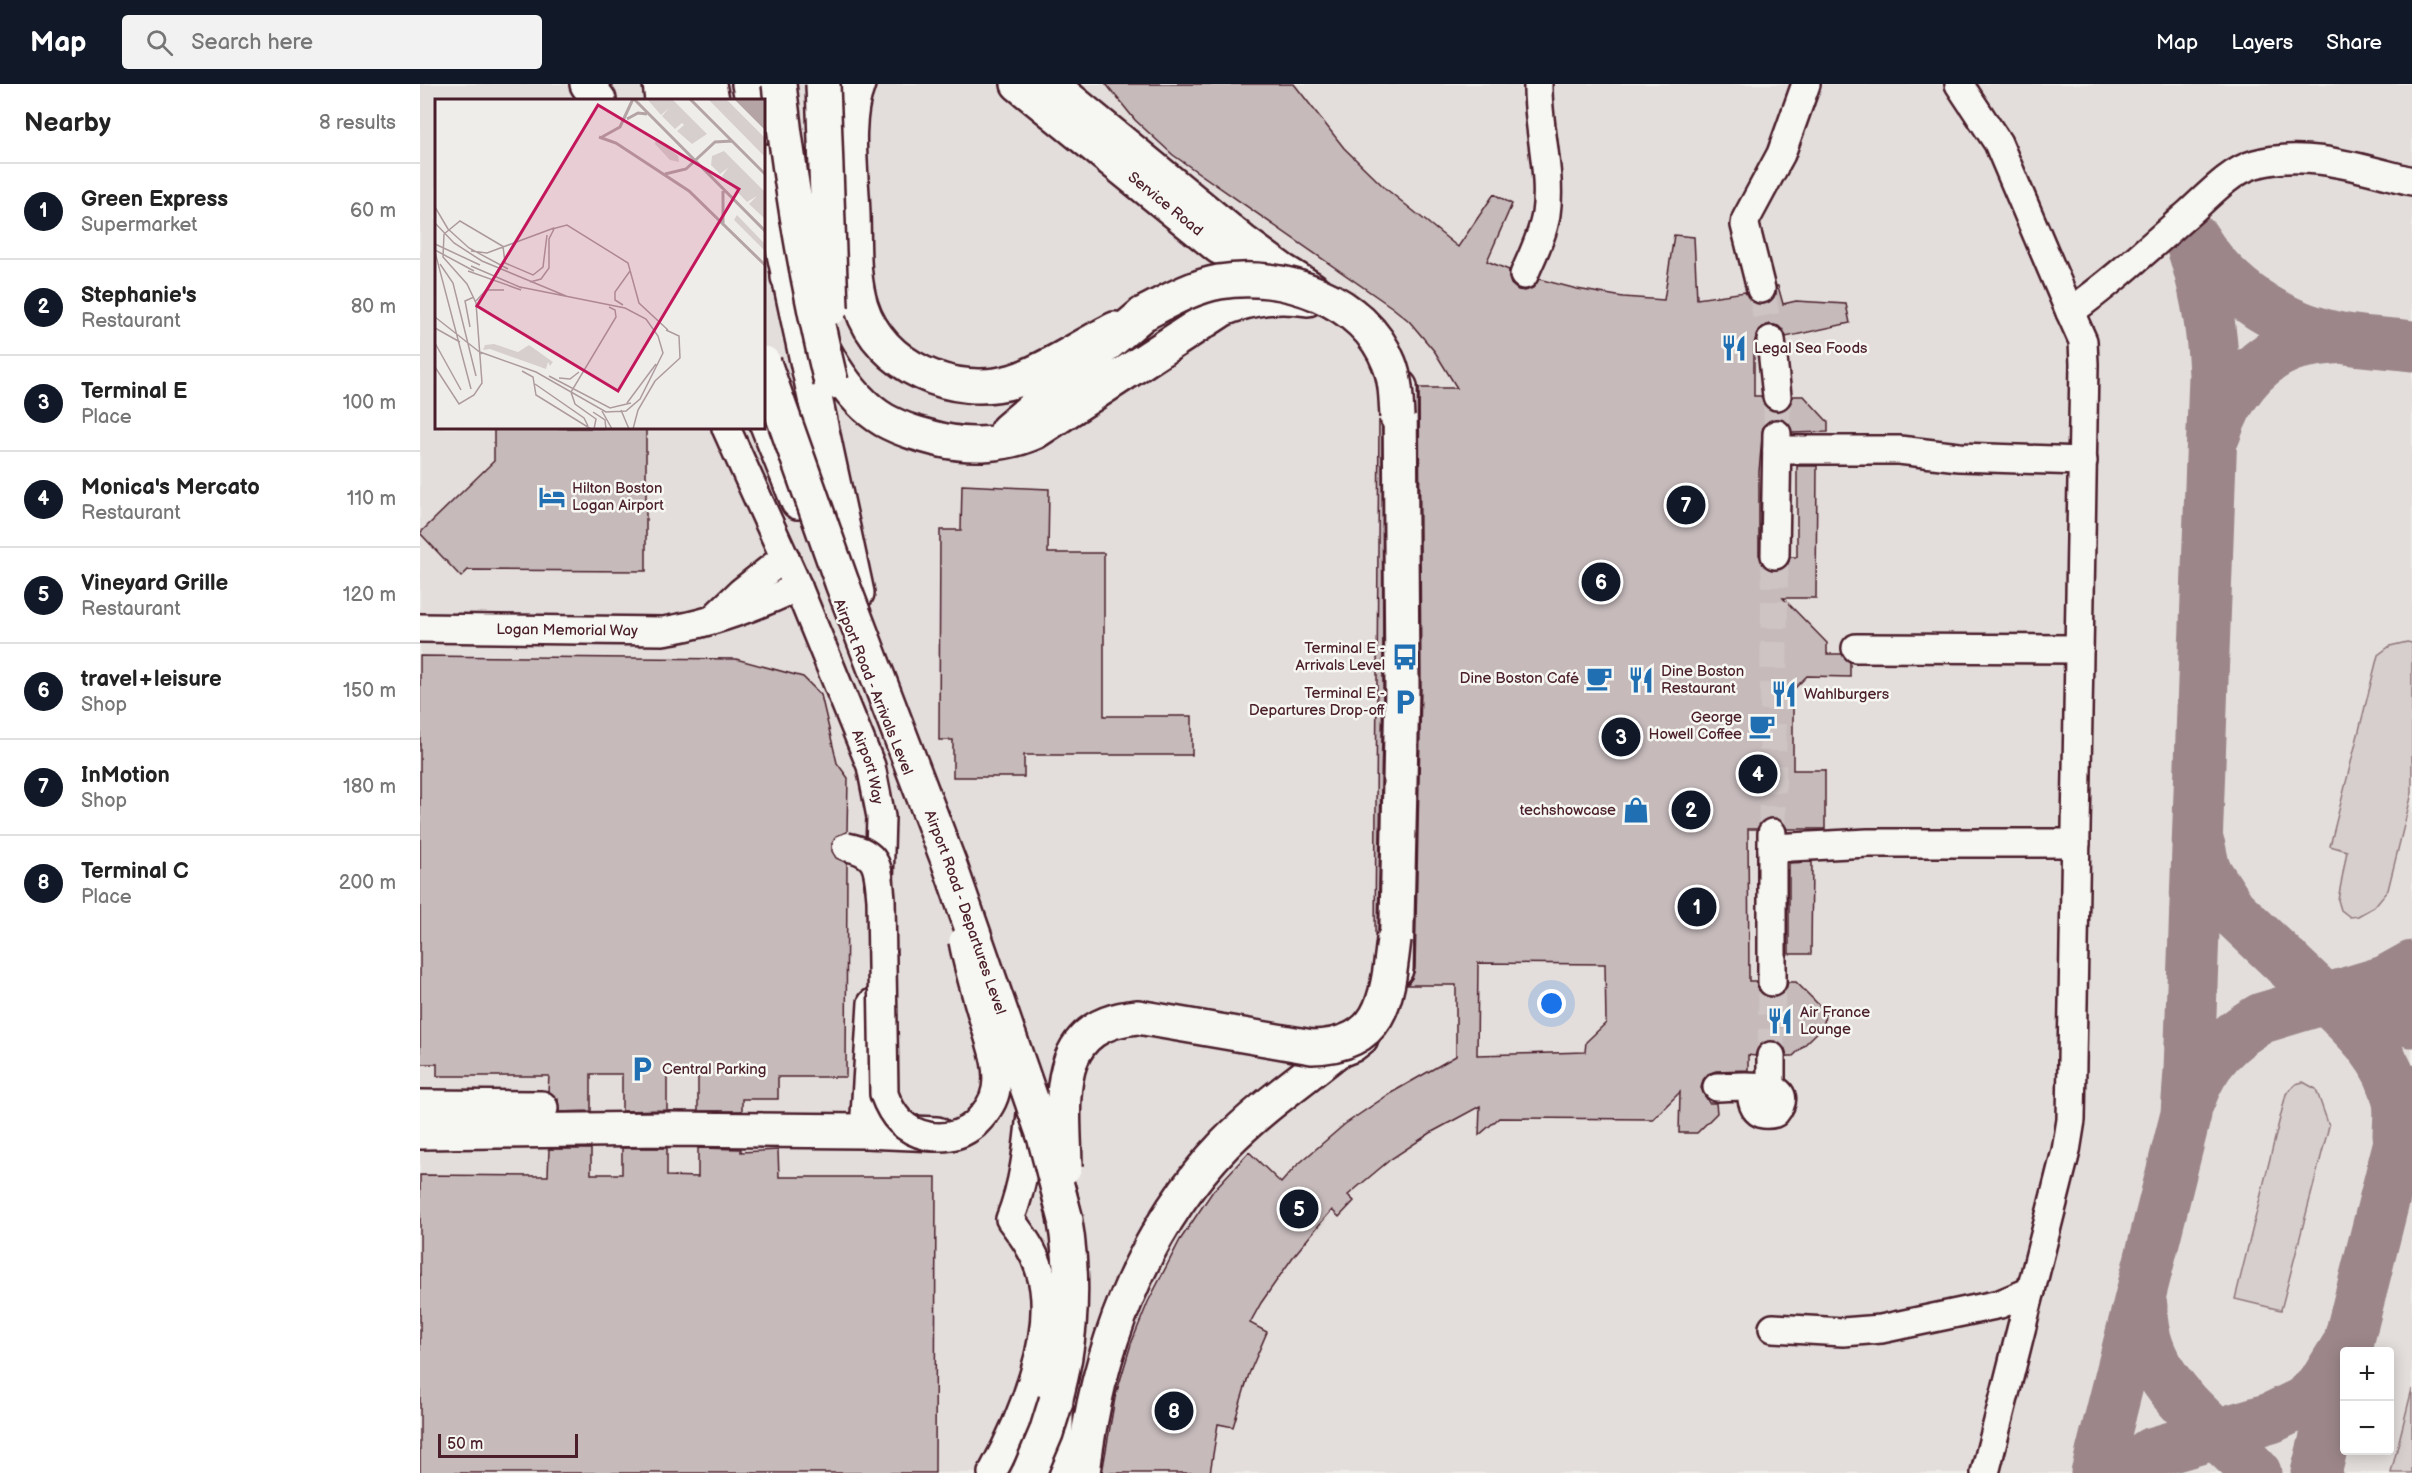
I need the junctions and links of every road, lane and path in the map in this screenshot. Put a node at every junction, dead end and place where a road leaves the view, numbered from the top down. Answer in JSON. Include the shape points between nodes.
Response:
{"nodes":[{"id":1,"x":585,"y":84,"type":"edge"},
{"id":2,"x":660,"y":84,"type":"edge"},
{"id":3,"x":683,"y":84,"type":"edge"},
{"id":4,"x":709,"y":84,"type":"edge"},
{"id":5,"x":749,"y":84,"type":"edge"},
{"id":6,"x":779,"y":84,"type":"edge"},
{"id":7,"x":823,"y":84,"type":"edge"},
{"id":8,"x":858,"y":84,"type":"edge"},
{"id":9,"x":1018,"y":84,"type":"edge"},
{"id":10,"x":1051,"y":84,"type":"edge"},
{"id":11,"x":1538,"y":84,"type":"edge"},
{"id":12,"x":1806,"y":84,"type":"edge"},
{"id":13,"x":1959,"y":84,"type":"edge"},
{"id":14,"x":588,"y":99,"type":"edge"},
{"id":15,"x":598,"y":99,"type":"edge"},
{"id":16,"x":662,"y":99,"type":"edge"},
{"id":17,"x":686,"y":99,"type":"edge"},
{"id":18,"x":712,"y":99,"type":"edge"},
{"id":19,"x":752,"y":99,"type":"edge"},
{"id":20,"x":765,"y":166,"type":"edge"},
{"id":21,"x":2412,"y":181,"type":"edge"},
{"id":22,"x":1219,"y":247,"type":"junction"},
{"id":23,"x":1524,"y":276,"type":"dead end"},
{"id":24,"x":788,"y":277,"type":"junction"},
{"id":25,"x":1761,"y":289,"type":"tunnel mouth"},
{"id":26,"x":1329,"y":301,"type":"junction"},
{"id":27,"x":1223,"y":309,"type":"junction"},
{"id":28,"x":2070,"y":312,"type":"junction"},
{"id":29,"x":1143,"y":314,"type":"junction"},
{"id":30,"x":1771,"y":340,"type":"tunnel mouth"},
{"id":31,"x":765,"y":366,"type":"edge"},
{"id":32,"x":831,"y":382,"type":"junction"},
{"id":33,"x":1777,"y":396,"type":"tunnel mouth"},
{"id":34,"x":765,"y":419,"type":"edge"},
{"id":35,"x":726,"y":429,"type":"edge"},
{"id":36,"x":988,"y":443,"type":"junction"},
{"id":37,"x":2083,"y":461,"type":"junction"},
{"id":38,"x":1775,"y":555,"type":"tunnel mouth"},
{"id":39,"x":785,"y":557,"type":"junction"},
{"id":40,"x":798,"y":587,"type":"junction"},
{"id":41,"x":712,"y":620,"type":"junction"},
{"id":42,"x":420,"y":628,"type":"edge"},
{"id":43,"x":1856,"y":648,"type":"dead end"},
{"id":44,"x":2079,"y":649,"type":"junction"},
{"id":45,"x":882,"y":699,"type":"junction"},
{"id":46,"x":2076,"y":843,"type":"junction"},
{"id":47,"x":847,"y":847,"type":"dead end"},
{"id":48,"x":949,"y":862,"type":"junction"},
{"id":49,"x":962,"y":906,"type":"junction"},
{"id":50,"x":1779,"y":977,"type":"tunnel mouth"},
{"id":51,"x":1337,"y":1051,"type":"junction"},
{"id":52,"x":1771,"y":1056,"type":"tunnel mouth"},
{"id":53,"x":1717,"y":1087,"type":"dead end"},
{"id":54,"x":1032,"y":1102,"type":"junction"},
{"id":55,"x":420,"y":1107,"type":"edge"},
{"id":56,"x":667,"y":1129,"type":"junction"},
{"id":57,"x":864,"y":1131,"type":"junction"},
{"id":58,"x":420,"y":1132,"type":"edge"},
{"id":59,"x":1056,"y":1178,"type":"junction"},
{"id":60,"x":1066,"y":1220,"type":"junction"},
{"id":61,"x":2031,"y":1291,"type":"junction"},
{"id":62,"x":1773,"y":1328,"type":"dead end"},
{"id":63,"x":1056,"y":1401,"type":"junction"},
{"id":64,"x":992,"y":1473,"type":"edge"},
{"id":65,"x":1028,"y":1473,"type":"edge"},
{"id":66,"x":1054,"y":1473,"type":"edge"},
{"id":67,"x":1083,"y":1473,"type":"edge"},
{"id":68,"x":1986,"y":1473,"type":"edge"}],
"edges":[{"from":1,"to":14,"type":"street"},
{"from":1,"to":15,"type":"main road"},
{"from":2,"to":16,"type":"main road"},
{"from":3,"to":17,"type":"main road"},
{"from":4,"to":18,"type":"main road"},
{"from":5,"to":19,"type":"main road"},
{"from":6,"to":32,"type":"main road","bridge":true,"via":[[795,207]]},
{"from":7,"to":32,"type":"main road","bridge":true},
{"from":8,"to":29,"type":"main road","via":[[852,98],[850,125],[855,278],[870,328],[890,352],[915,370],[941,381],[992,386],[1038,369]]},
{"from":9,"to":22,"type":"main road","name":"Service Road"},
{"from":10,"to":26,"type":"main road","bridge":true,"via":[[1256,252]]},
{"from":11,"to":23,"type":"street","via":[[1546,213]]},
{"from":12,"to":25,"type":"street","via":[[1781,154],[1746,219]]},
{"from":13,"to":28,"type":"street","via":[[1998,143]]},
{"from":20,"to":24,"type":"main road"},
{"from":21,"to":28,"type":"street","via":[[2324,160],[2254,164],[2232,176]]},
{"from":22,"to":26,"type":"main road","name":"Service Road"},
{"from":22,"to":27,"type":"main road","via":[[1234,270],[1236,282],[1234,295]]},
{"from":24,"to":36,"type":"main road","via":[[842,378],[872,411],[921,435],[957,443]]},
{"from":24,"to":45,"type":"main road"},
{"from":26,"to":27,"type":"main road","via":[[1258,297]]},
{"from":26,"to":29,"type":"main road","bridge":true,"via":[[1276,281],[1238,280],[1195,289]]},
{"from":26,"to":51,"type":"main road","via":[[1379,340],[1398,378],[1401,408],[1396,974],[1389,1007],[1379,1024],[1352,1045]]},
{"from":26,"to":60,"type":"main road","bridge":true,"via":[[1350,313],[1380,346],[1394,380],[1397,406],[1395,912],[1384,1000],[1379,1014],[1361,1035],[1330,1046],[1312,1047],[1138,1017],[1123,1018],[1091,1033],[1070,1059],[1065,1077]]},
{"from":27,"to":36,"type":"main road","via":[[1041,429]]},
{"from":28,"to":37,"type":"street","via":[[2083,341]]},
{"from":29,"to":36,"type":"main road"},
{"from":30,"to":33,"type":"street"},
{"from":31,"to":45,"type":"main road","name":"Airport Road - Departures Level","bridge":true},
{"from":32,"to":45,"type":"main road","bridge":true},
{"from":34,"to":45,"type":"main road","name":"Airport Road - Arrivals Level"},
{"from":35,"to":39,"type":"street","name":"Airport Way"},
{"from":37,"to":38,"type":"street","via":[[1959,457],[1777,441]]},
{"from":37,"to":44,"type":"street"},
{"from":39,"to":40,"type":"street","name":"Airport Way"},
{"from":39,"to":41,"type":"street"},
{"from":40,"to":41,"type":"street","name":"Logan Memorial Way"},
{"from":40,"to":57,"type":"street","name":"Airport Way","via":[[877,791],[882,834]]},
{"from":41,"to":42,"type":"street","name":"Logan Memorial Way","via":[[663,631]]},
{"from":43,"to":44,"type":"street"},
{"from":44,"to":46,"type":"street"},
{"from":45,"to":48,"type":"main road","name":"Airport Road - Departures Level","bridge":true},
{"from":45,"to":49,"type":"main road","name":"Airport Road - Arrivals Level"},
{"from":46,"to":50,"type":"street","via":[[1772,841]]},
{"from":46,"to":61,"type":"street","via":[[2071,1120]]},
{"from":47,"to":48,"type":"street","bridge":true,"via":[[866,852],[878,870],[884,1094],[903,1125],[942,1138],[972,1126],[988,1109],[996,1087],[995,1063],[968,966]]},
{"from":48,"to":60,"type":"main road","name":"Airport Road - Departures Level","bridge":true,"via":[[1044,1136]]},
{"from":49,"to":54,"type":"main road","name":"Airport Road - Arrivals Level"},
{"from":49,"to":57,"type":"main road","via":[[997,1076],[994,1096],[986,1112],[970,1126],[950,1134]]},
{"from":51,"to":59,"type":"main road","via":[[1156,1018],[1133,1016],[1117,1021],[1085,1041],[1072,1059]]},
{"from":51,"to":67,"type":"main road","via":[[1225,1145],[1165,1222],[1140,1270],[1106,1356],[1092,1410]]},
{"from":52,"to":53,"type":"street","via":[[1761,1087]]},
{"from":54,"to":59,"type":"main road","name":"Airport Road - Arrivals Level"},
{"from":54,"to":64,"type":"street","via":[[1024,1173],[1010,1219],[1025,1238],[1039,1268],[1045,1318],[1028,1395]]},
{"from":55,"to":56,"type":"main road","via":[[548,1108]]},
{"from":56,"to":57,"type":"main road"},
{"from":56,"to":58,"type":"main road"},
{"from":59,"to":63,"type":"main road","via":[[1071,1278],[1068,1344]]},
{"from":60,"to":63,"type":"main road","name":"Airport Road - Departures Level","via":[[1071,1319]]},
{"from":61,"to":62,"type":"street","via":[[2000,1304],[1881,1329],[1843,1332]]},
{"from":61,"to":68,"type":"street"},
{"from":63,"to":65,"type":"main road","name":"Airport Road - Departures Level","bridge":true},
{"from":63,"to":66,"type":"main road","bridge":true}]}
